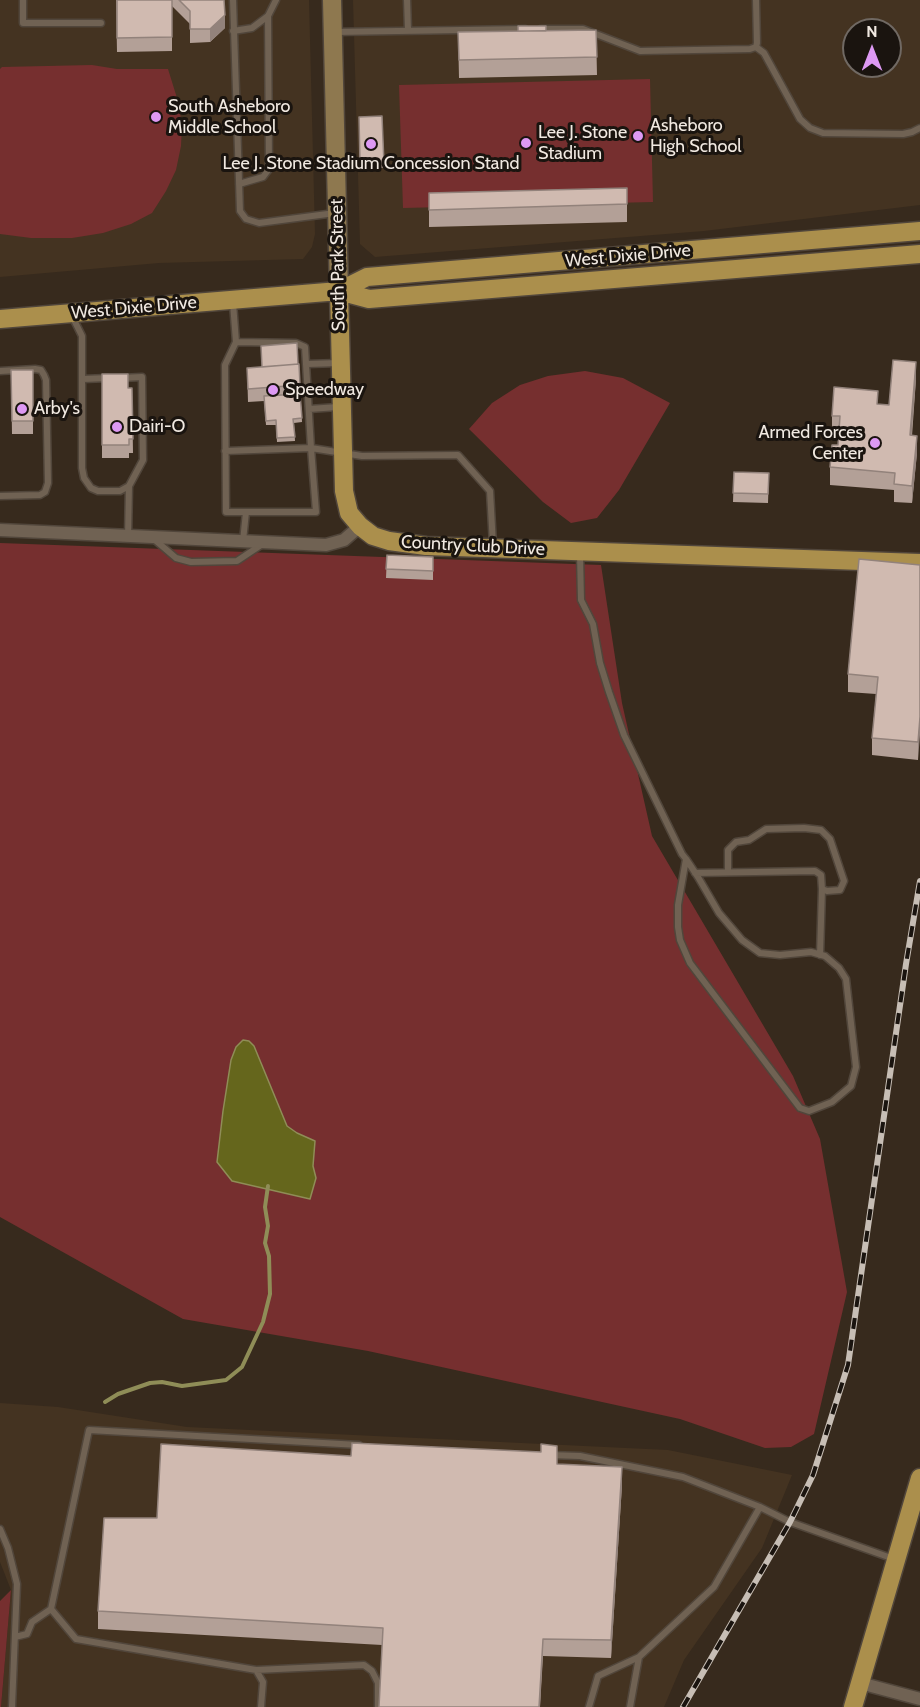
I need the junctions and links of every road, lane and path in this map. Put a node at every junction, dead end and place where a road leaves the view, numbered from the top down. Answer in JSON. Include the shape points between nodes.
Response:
{"nodes":[{"id":1,"x":23,"y":0,"type":"edge"},
{"id":2,"x":233,"y":0,"type":"edge"},
{"id":3,"x":276,"y":0,"type":"edge"},
{"id":4,"x":332,"y":0,"type":"edge"},
{"id":5,"x":407,"y":0,"type":"edge"},
{"id":6,"x":756,"y":0,"type":"edge"},
{"id":7,"x":268,"y":15,"type":"junction"},
{"id":8,"x":101,"y":23,"type":"dead end"},
{"id":9,"x":408,"y":30,"type":"junction"},
{"id":10,"x":233,"y":31,"type":"junction"},
{"id":11,"x":333,"y":32,"type":"junction"},
{"id":12,"x":756,"y":46,"type":"junction"},
{"id":13,"x":920,"y":128,"type":"edge"},
{"id":14,"x":239,"y":184,"type":"junction"},
{"id":15,"x":338,"y":212,"type":"junction"},
{"id":16,"x":920,"y":231,"type":"edge"},
{"id":17,"x":920,"y":254,"type":"edge"},
{"id":18,"x":339,"y":291,"type":"junction"},
{"id":19,"x":233,"y":300,"type":"junction"},
{"id":20,"x":71,"y":313,"type":"junction"},
{"id":21,"x":0,"y":319,"type":"edge"},
{"id":22,"x":237,"y":342,"type":"junction"},
{"id":23,"x":340,"y":363,"type":"junction"},
{"id":24,"x":307,"y":364,"type":"junction"},
{"id":25,"x":0,"y":371,"type":"edge"},
{"id":26,"x":83,"y":379,"type":"junction"},
{"id":27,"x":342,"y":407,"type":"junction"},
{"id":28,"x":309,"y":409,"type":"junction"},
{"id":29,"x":311,"y":448,"type":"junction"},
{"id":30,"x":225,"y":451,"type":"junction"},
{"id":31,"x":343,"y":451,"type":"junction"},
{"id":32,"x":129,"y":486,"type":"junction"},
{"id":33,"x":0,"y":496,"type":"edge"},
{"id":34,"x":246,"y":512,"type":"junction"},
{"id":35,"x":360,"y":526,"type":"junction"},
{"id":36,"x":0,"y":530,"type":"edge"},
{"id":37,"x":128,"y":537,"type":"junction"},
{"id":38,"x":152,"y":538,"type":"junction"},
{"id":39,"x":243,"y":541,"type":"junction"},
{"id":40,"x":266,"y":542,"type":"junction"},
{"id":41,"x":494,"y":548,"type":"junction"},
{"id":42,"x":579,"y":551,"type":"junction"},
{"id":43,"x":920,"y":563,"type":"edge"},
{"id":44,"x":686,"y":860,"type":"junction"},
{"id":45,"x":728,"y":872,"type":"junction"},
{"id":46,"x":695,"y":873,"type":"junction"},
{"id":47,"x":822,"y":889,"type":"junction"},
{"id":48,"x":820,"y":955,"type":"junction"},
{"id":49,"x":365,"y":1445,"type":"edge"},
{"id":50,"x":544,"y":1455,"type":"edge"},
{"id":51,"x":920,"y":1480,"type":"edge"},
{"id":52,"x":760,"y":1507,"type":"junction"},
{"id":53,"x":0,"y":1528,"type":"edge"},
{"id":54,"x":896,"y":1560,"type":"junction"},
{"id":55,"x":51,"y":1609,"type":"junction"},
{"id":56,"x":15,"y":1636,"type":"junction"},
{"id":57,"x":639,"y":1657,"type":"junction"},
{"id":58,"x":256,"y":1670,"type":"junction"},
{"id":59,"x":861,"y":1683,"type":"junction"},
{"id":60,"x":920,"y":1699,"type":"edge"},
{"id":61,"x":12,"y":1707,"type":"edge"},
{"id":62,"x":261,"y":1707,"type":"edge"},
{"id":63,"x":378,"y":1707,"type":"edge"},
{"id":64,"x":589,"y":1707,"type":"edge"},
{"id":65,"x":630,"y":1707,"type":"edge"},
{"id":66,"x":853,"y":1707,"type":"edge"}],
"edges":[{"from":1,"to":8,"type":"lane","via":[[23,23]]},
{"from":2,"to":10,"type":"lane"},
{"from":3,"to":7,"type":"lane"},
{"from":4,"to":11,"type":"main road","name":"South Park Street"},
{"from":5,"to":9,"type":"lane"},
{"from":6,"to":12,"type":"lane"},
{"from":7,"to":10,"type":"lane","via":[[252,28]]},
{"from":7,"to":14,"type":"lane","via":[[269,169],[262,177]]},
{"from":9,"to":11,"type":"lane"},
{"from":9,"to":12,"type":"lane","via":[[583,29],[640,51]]},
{"from":10,"to":14,"type":"lane"},
{"from":11,"to":15,"type":"main road","name":"South Park Street"},
{"from":12,"to":13,"type":"lane","via":[[764,53],[800,119],[810,128],[831,133],[903,134]]},
{"from":14,"to":15,"type":"lane","via":[[240,210],[246,219],[260,223]]},
{"from":15,"to":18,"type":"main road","name":"South Park Street"},
{"from":16,"to":18,"type":"main road","name":"West Dixie Drive","via":[[367,277]]},
{"from":17,"to":18,"type":"main road","name":"West Dixie Drive","via":[[369,299]]},
{"from":18,"to":19,"type":"main road","name":"West Dixie Drive"},
{"from":18,"to":23,"type":"main road","name":"South Park Street"},
{"from":19,"to":20,"type":"main road","name":"West Dixie Drive"},
{"from":19,"to":22,"type":"lane"},
{"from":20,"to":21,"type":"main road","name":"West Dixie Drive"},
{"from":20,"to":26,"type":"lane","via":[[82,336]]},
{"from":22,"to":24,"type":"lane","via":[[301,344]]},
{"from":22,"to":30,"type":"lane","via":[[225,364]]},
{"from":23,"to":24,"type":"lane"},
{"from":23,"to":27,"type":"main road","name":"South Park Street"},
{"from":24,"to":28,"type":"lane"},
{"from":25,"to":33,"type":"lane","via":[[41,370],[46,380],[48,483],[40,495]]},
{"from":26,"to":32,"type":"lane","via":[[84,478],[98,491],[120,491]]},
{"from":26,"to":32,"type":"lane","via":[[142,377],[143,460]]},
{"from":27,"to":28,"type":"lane"},
{"from":27,"to":31,"type":"main road","name":"South Park Street"},
{"from":28,"to":29,"type":"lane"},
{"from":29,"to":30,"type":"lane"},
{"from":29,"to":31,"type":"lane"},
{"from":29,"to":34,"type":"lane","via":[[316,512]]},
{"from":30,"to":34,"type":"lane","via":[[226,512]]},
{"from":31,"to":35,"type":"main road","name":"South Park Street","via":[[346,502]]},
{"from":31,"to":41,"type":"lane","via":[[362,456],[458,455],[490,491]]},
{"from":32,"to":37,"type":"lane"},
{"from":34,"to":39,"type":"lane"},
{"from":35,"to":40,"type":"street","via":[[344,540],[326,545]]},
{"from":35,"to":41,"type":"main road","name":"Country Club Drive","via":[[389,541]]},
{"from":36,"to":37,"type":"street"},
{"from":37,"to":38,"type":"street"},
{"from":38,"to":39,"type":"street"},
{"from":38,"to":40,"type":"lane","via":[[176,558],[191,562],[237,561]]},
{"from":39,"to":40,"type":"street"},
{"from":41,"to":42,"type":"main road","name":"Country Club Drive"},
{"from":42,"to":43,"type":"main road","name":"Country Club Drive"},
{"from":42,"to":44,"type":"lane","via":[[581,600],[595,630],[609,692],[624,735]]},
{"from":44,"to":46,"type":"lane"},
{"from":44,"to":48,"type":"lane","via":[[678,927],[690,963],[800,1108],[809,1111],[832,1102],[851,1086],[856,1067],[846,979],[839,968]]},
{"from":45,"to":46,"type":"lane"},
{"from":45,"to":47,"type":"lane","via":[[815,871],[821,875]]},
{"from":45,"to":47,"type":"lane","via":[[728,850],[736,842],[749,840],[766,829],[821,830],[830,839],[844,881],[840,890]]},
{"from":46,"to":48,"type":"lane","via":[[719,913],[742,940],[760,953]]},
{"from":47,"to":48,"type":"lane"},
{"from":49,"to":55,"type":"lane","via":[[89,1430]]},
{"from":50,"to":52,"type":"lane","via":[[580,1456],[683,1477]]},
{"from":51,"to":54,"type":"main road"},
{"from":52,"to":54,"type":"lane","via":[[790,1522]]},
{"from":52,"to":57,"type":"lane","via":[[714,1587]]},
{"from":53,"to":56,"type":"lane","via":[[17,1584]]},
{"from":54,"to":59,"type":"main road"},
{"from":55,"to":56,"type":"lane","via":[[32,1622],[27,1634]]},
{"from":55,"to":58,"type":"lane","via":[[76,1639]]},
{"from":56,"to":61,"type":"lane"},
{"from":57,"to":64,"type":"lane","via":[[598,1676]]},
{"from":57,"to":65,"type":"lane"},
{"from":58,"to":62,"type":"lane","via":[[263,1682]]},
{"from":58,"to":63,"type":"lane","via":[[364,1665],[378,1683]]},
{"from":59,"to":60,"type":"street"},
{"from":59,"to":66,"type":"main road"}]}
